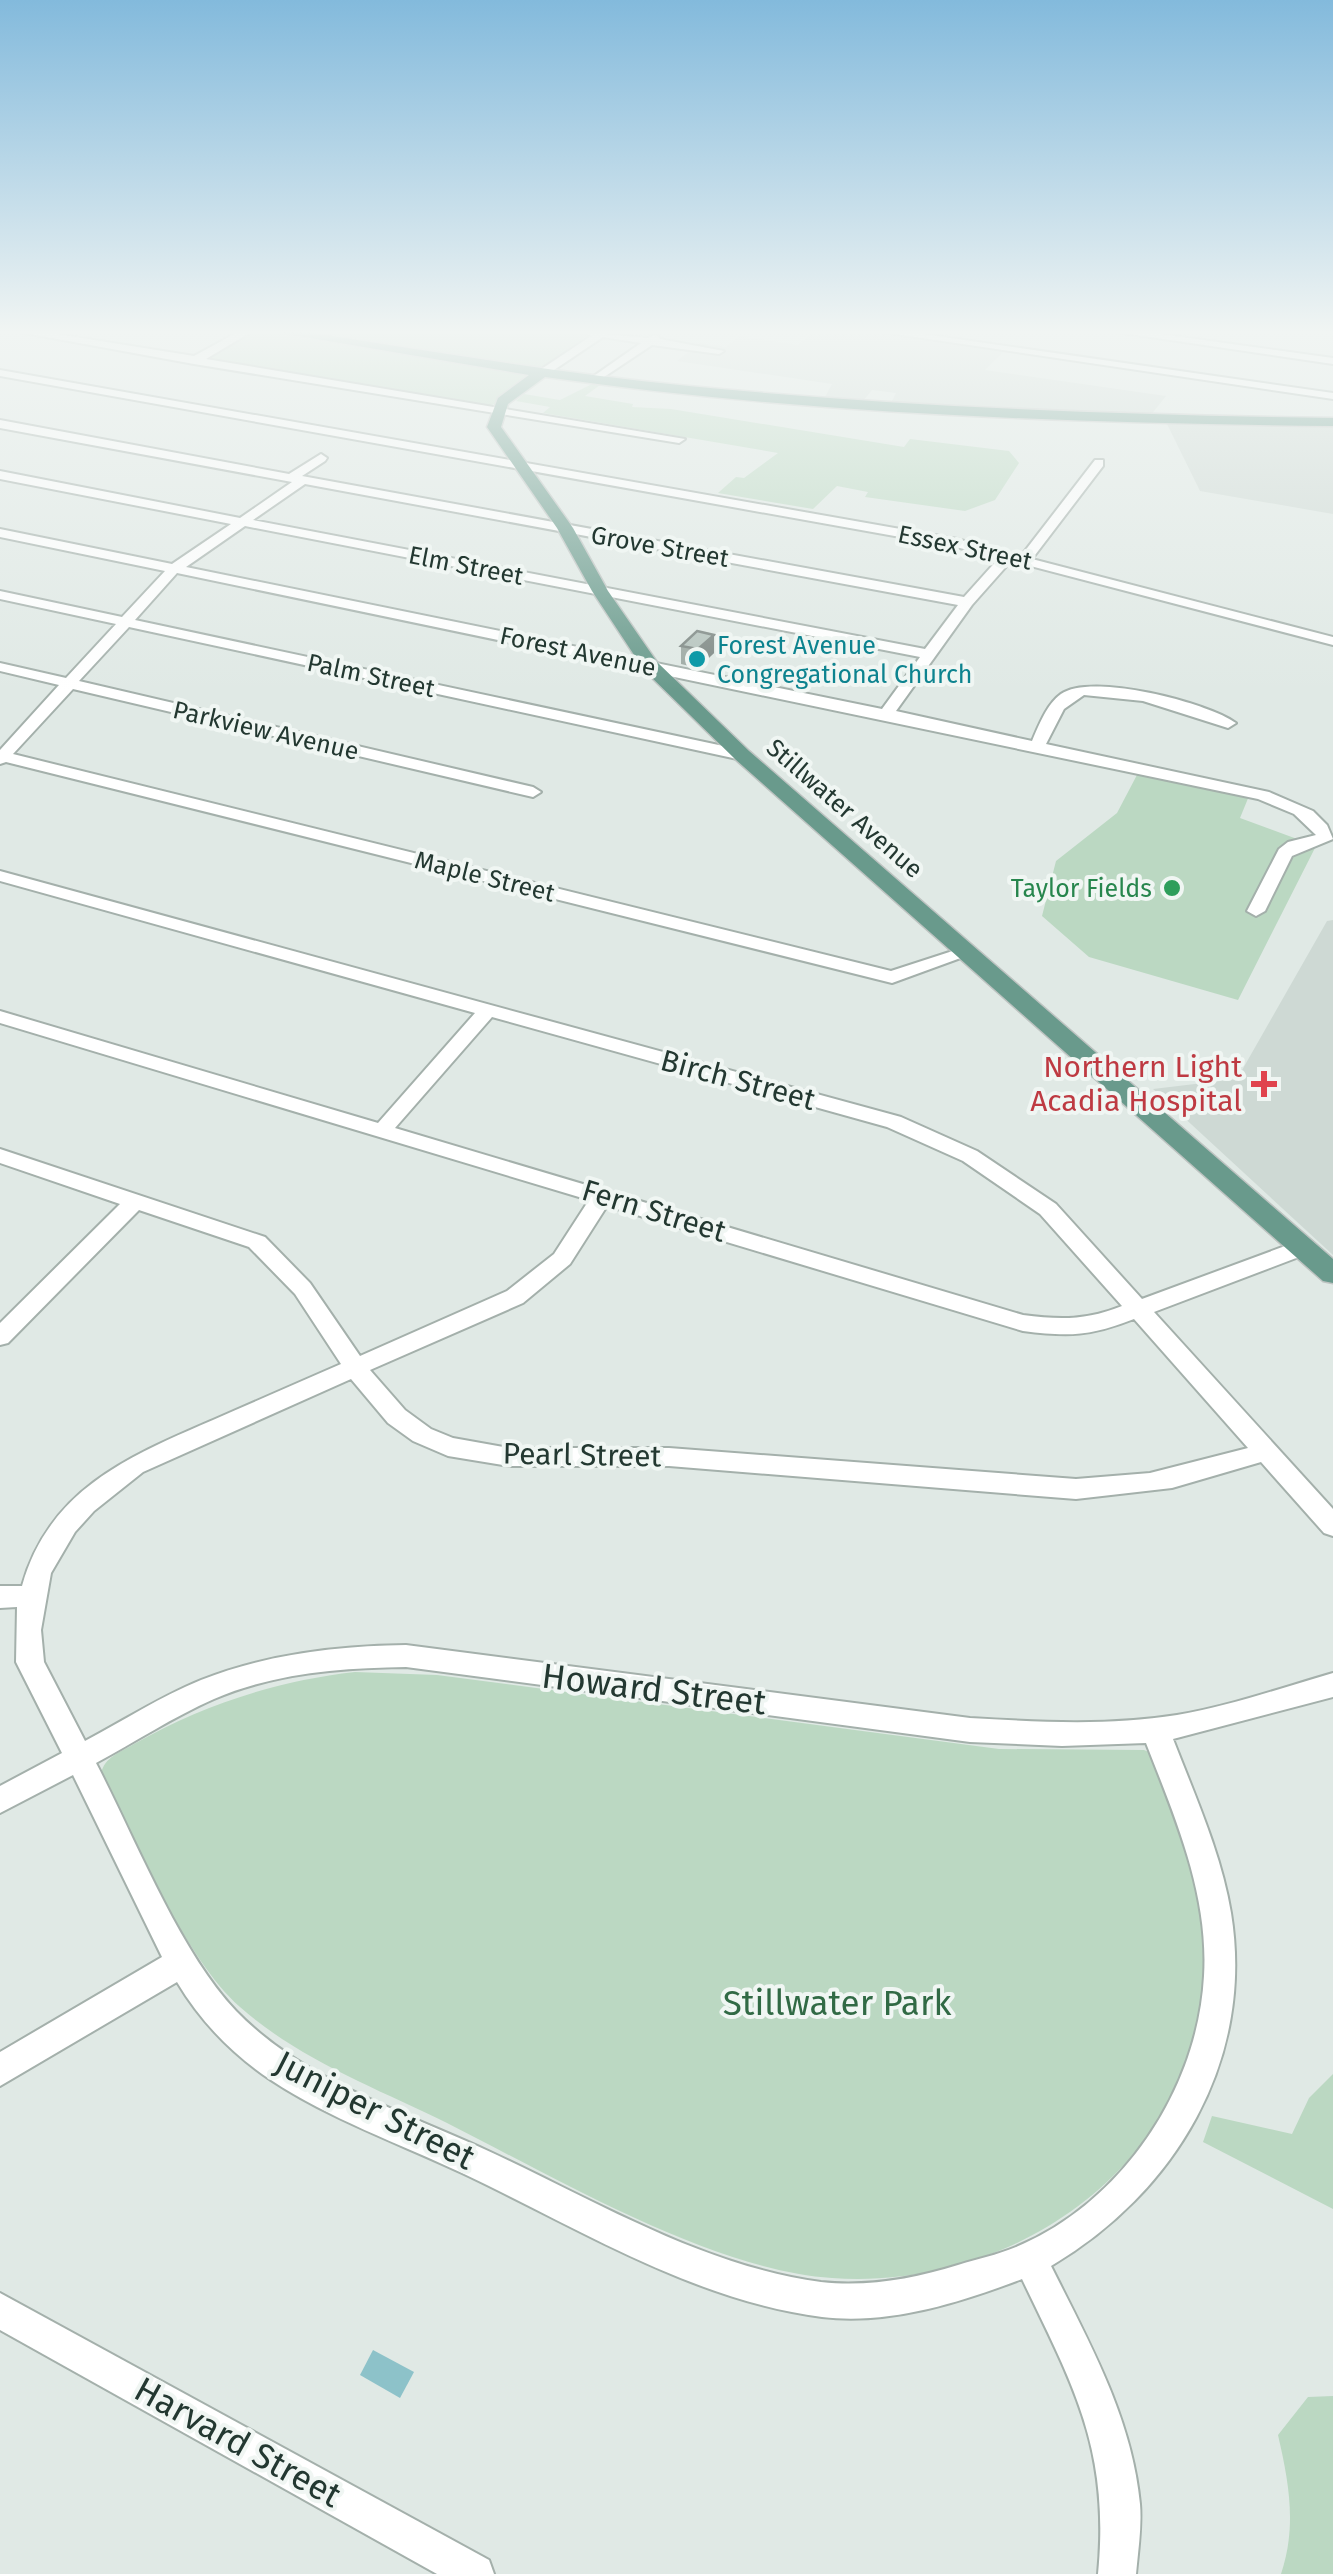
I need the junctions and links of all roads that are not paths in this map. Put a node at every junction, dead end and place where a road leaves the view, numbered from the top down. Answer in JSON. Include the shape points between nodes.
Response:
{"nodes":[{"id":1,"x":152,"y":452,"type":"edge"},
{"id":2,"x":451,"y":452,"type":"edge"},
{"id":3,"x":511,"y":452,"type":"edge"},
{"id":4,"x":321,"y":458,"type":"dead end"},
{"id":5,"x":520,"y":464,"type":"junction"},
{"id":6,"x":1099,"y":464,"type":"dead end"},
{"id":7,"x":0,"y":475,"type":"edge"},
{"id":8,"x":297,"y":479,"type":"junction"},
{"id":9,"x":241,"y":522,"type":"junction"},
{"id":10,"x":565,"y":528,"type":"junction"},
{"id":11,"x":0,"y":534,"type":"edge"},
{"id":12,"x":1009,"y":555,"type":"junction"},
{"id":13,"x":1025,"y":559,"type":"junction"},
{"id":14,"x":174,"y":569,"type":"junction"},
{"id":15,"x":600,"y":591,"type":"junction"},
{"id":16,"x":0,"y":595,"type":"edge"},
{"id":17,"x":967,"y":602,"type":"junction"},
{"id":18,"x":126,"y":622,"type":"junction"},
{"id":19,"x":1333,"y":641,"type":"edge"},
{"id":20,"x":932,"y":655,"type":"junction"},
{"id":21,"x":650,"y":666,"type":"junction"},
{"id":22,"x":0,"y":667,"type":"edge"},
{"id":23,"x":71,"y":684,"type":"junction"},
{"id":24,"x":886,"y":714,"type":"junction"},
{"id":25,"x":1228,"y":722,"type":"dead end"},
{"id":26,"x":1034,"y":748,"type":"junction"},
{"id":27,"x":742,"y":755,"type":"junction"},
{"id":28,"x":1,"y":757,"type":"edge"},
{"id":29,"x":533,"y":792,"type":"dead end"},
{"id":30,"x":0,"y":876,"type":"edge"},
{"id":31,"x":1256,"y":911,"type":"dead end"},
{"id":32,"x":968,"y":952,"type":"junction"},
{"id":33,"x":486,"y":1012,"type":"junction"},
{"id":34,"x":0,"y":1017,"type":"edge"},
{"id":35,"x":382,"y":1131,"type":"junction"},
{"id":36,"x":0,"y":1156,"type":"edge"},
{"id":37,"x":603,"y":1196,"type":"junction"},
{"id":38,"x":135,"y":1202,"type":"junction"},
{"id":39,"x":1304,"y":1247,"type":"junction"},
{"id":40,"x":1333,"y":1274,"type":"edge"},
{"id":41,"x":1140,"y":1308,"type":"junction"},
{"id":42,"x":0,"y":1337,"type":"edge"},
{"id":43,"x":356,"y":1369,"type":"junction"},
{"id":44,"x":1266,"y":1451,"type":"junction"},
{"id":45,"x":1333,"y":1526,"type":"edge"},
{"id":46,"x":15,"y":1596,"type":"edge"},
{"id":47,"x":1333,"y":1685,"type":"edge"},
{"id":48,"x":1155,"y":1730,"type":"junction"},
{"id":49,"x":81,"y":1760,"type":"junction"},
{"id":50,"x":0,"y":1800,"type":"edge"},
{"id":51,"x":182,"y":1962,"type":"junction"},
{"id":52,"x":0,"y":2070,"type":"edge"},
{"id":53,"x":1030,"y":2259,"type":"junction"},
{"id":54,"x":0,"y":2311,"type":"edge"},
{"id":55,"x":476,"y":2574,"type":"edge"},
{"id":56,"x":1117,"y":2574,"type":"edge"}],
"edges":[{"from":1,"to":8,"type":"street","name":"Grove Street"},
{"from":2,"to":5,"type":"street","name":"Essex Street"},
{"from":3,"to":5,"type":"main road","name":"Stillwater Avenue"},
{"from":4,"to":8,"type":"street"},
{"from":5,"to":10,"type":"main road","name":"Stillwater Avenue"},
{"from":5,"to":12,"type":"street","name":"Essex Street"},
{"from":6,"to":13,"type":"street"},
{"from":7,"to":9,"type":"street","name":"Elm Street"},
{"from":8,"to":9,"type":"street"},
{"from":8,"to":10,"type":"street","name":"Grove Street"},
{"from":9,"to":14,"type":"street"},
{"from":9,"to":15,"type":"street","name":"Elm Street"},
{"from":10,"to":15,"type":"main road","name":"Stillwater Avenue"},
{"from":10,"to":17,"type":"street","name":"Grove Street"},
{"from":11,"to":14,"type":"street","name":"Forest Avenue"},
{"from":12,"to":13,"type":"street","name":"Essex Street"},
{"from":12,"to":17,"type":"street"},
{"from":13,"to":19,"type":"street","name":"Essex Street"},
{"from":14,"to":18,"type":"street"},
{"from":14,"to":21,"type":"street","name":"Forest Avenue"},
{"from":15,"to":20,"type":"street","name":"Elm Street"},
{"from":15,"to":21,"type":"main road","name":"Stillwater Avenue"},
{"from":16,"to":18,"type":"street","name":"Palm Street"},
{"from":17,"to":20,"type":"street"},
{"from":18,"to":23,"type":"street"},
{"from":18,"to":27,"type":"street","name":"Palm Street"},
{"from":20,"to":24,"type":"street"},
{"from":21,"to":24,"type":"street","name":"Forest Avenue"},
{"from":21,"to":27,"type":"main road","name":"Stillwater Avenue"},
{"from":22,"to":23,"type":"street","name":"Parkview Avenue"},
{"from":23,"to":28,"type":"street"},
{"from":23,"to":29,"type":"street","name":"Parkview Avenue"},
{"from":24,"to":26,"type":"street","name":"Forest Avenue"},
{"from":25,"to":26,"type":"street","via":[[1114,690],[1080,690],[1067,696]]},
{"from":26,"to":31,"type":"street","name":"Forest Avenue","via":[[1263,795],[1318,822],[1326,838],[1285,853]]},
{"from":27,"to":32,"type":"main road","name":"Stillwater Avenue"},
{"from":28,"to":32,"type":"street","name":"Maple Street","via":[[892,976]]},
{"from":30,"to":33,"type":"street","name":"Birch Street"},
{"from":32,"to":39,"type":"main road","name":"Stillwater Avenue"},
{"from":33,"to":35,"type":"street"},
{"from":33,"to":41,"type":"street","name":"Birch Street","via":[[894,1122],[970,1156],[1048,1209]]},
{"from":34,"to":35,"type":"street","name":"Fern Street"},
{"from":35,"to":37,"type":"street","name":"Fern Street"},
{"from":36,"to":38,"type":"street","name":"Pearl Street"},
{"from":37,"to":41,"type":"street","name":"Fern Street","via":[[1023,1323],[1069,1328]]},
{"from":37,"to":43,"type":"street","name":"Juniper Street","via":[[544,1278],[515,1298]]},
{"from":38,"to":42,"type":"street"},
{"from":38,"to":43,"type":"street","name":"Pearl Street","via":[[226,1229],[283,1261]]},
{"from":39,"to":40,"type":"main road","name":"Stillwater Avenue"},
{"from":39,"to":41,"type":"street","name":"Fern Street"},
{"from":41,"to":44,"type":"street","name":"Birch Street"},
{"from":43,"to":44,"type":"street","name":"Pearl Street","via":[[422,1435],[460,1450],[665,1456],[1076,1490],[1186,1478]]},
{"from":43,"to":46,"type":"street","name":"Juniper Street","via":[[134,1465],[80,1506]]},
{"from":44,"to":45,"type":"street","name":"Birch Street"},
{"from":46,"to":49,"type":"street","name":"Juniper Street","via":[[30,1662]]},
{"from":47,"to":48,"type":"street","name":"Howard Street"},
{"from":48,"to":49,"type":"street","name":"Howard Street","via":[[970,1730],[406,1656],[348,1657],[286,1666],[208,1689]]},
{"from":48,"to":53,"type":"street","name":"Juniper Street","via":[[1206,1863],[1218,1926],[1220,1979],[1210,2036],[1178,2123],[1138,2180],[1108,2209]]},
{"from":49,"to":50,"type":"street","name":"Howard Street"},
{"from":49,"to":51,"type":"street","name":"Juniper Street"},
{"from":51,"to":52,"type":"street"},
{"from":51,"to":53,"type":"street","name":"Juniper Street","via":[[228,2025],[306,2082],[756,2286],[875,2304]]},
{"from":53,"to":56,"type":"street","via":[[1114,2452],[1122,2506]]},
{"from":54,"to":55,"type":"street","name":"Harvard Street"}]}
